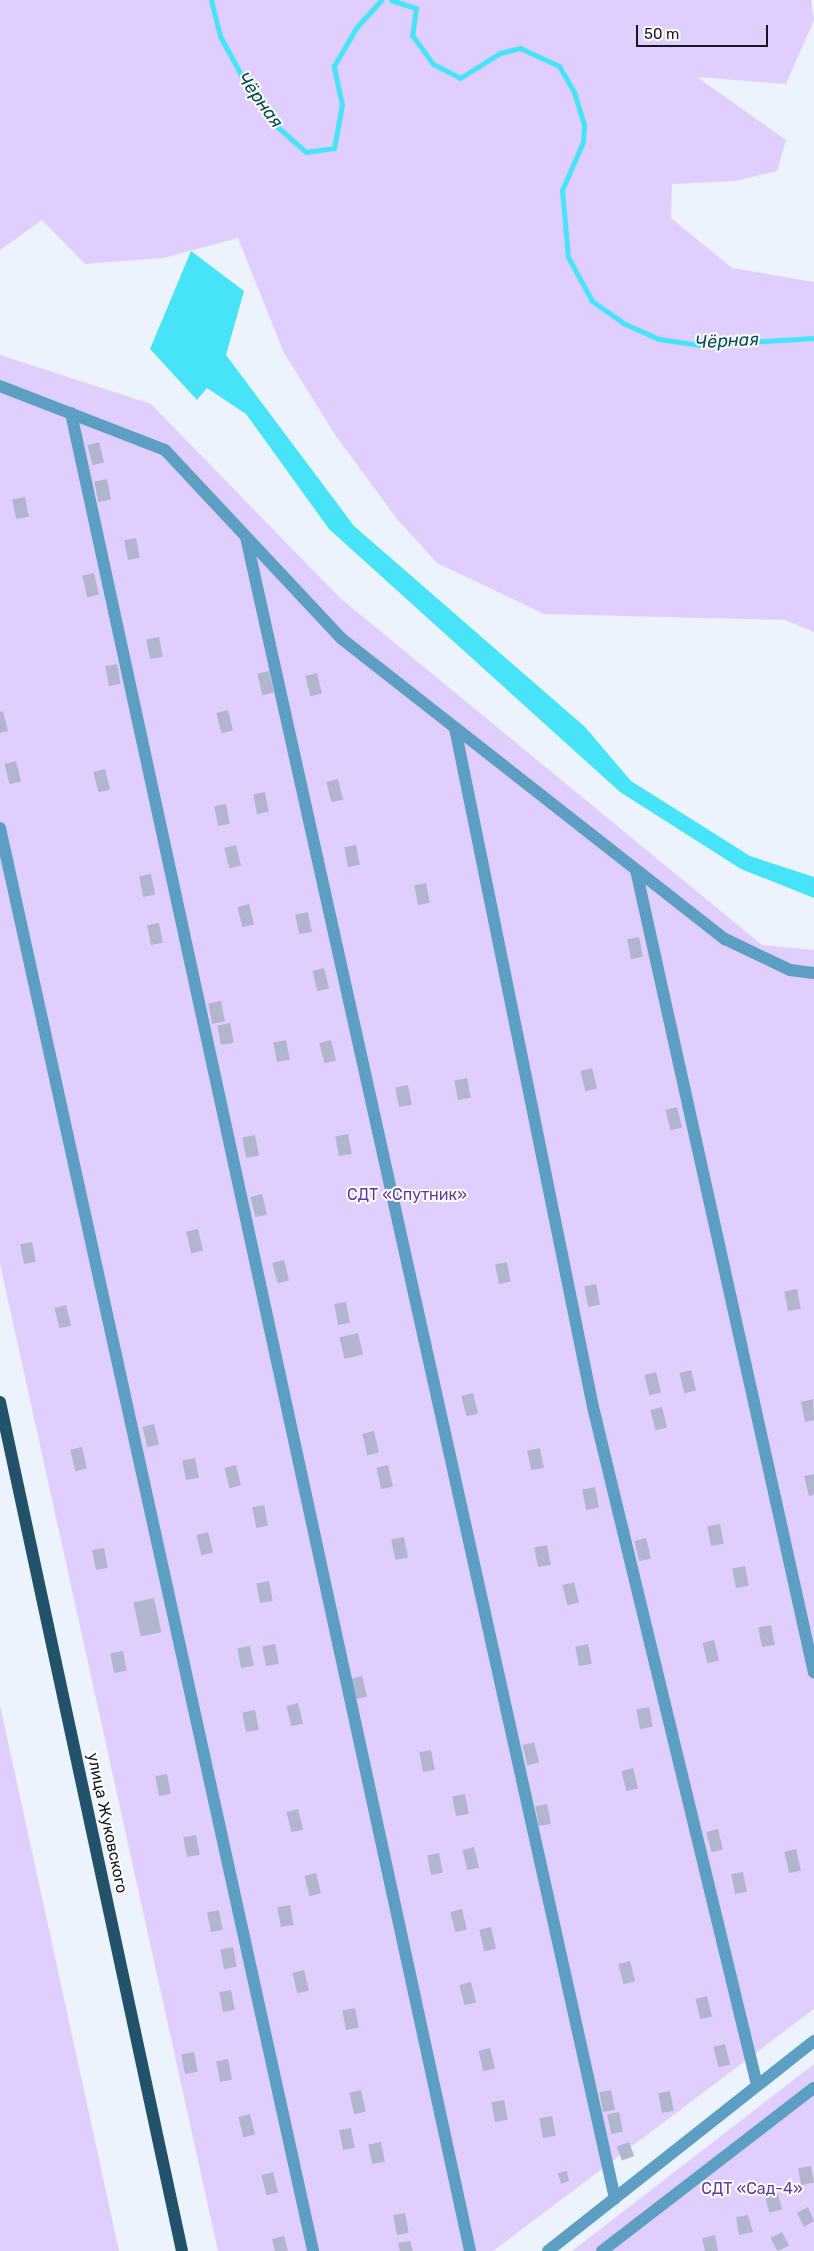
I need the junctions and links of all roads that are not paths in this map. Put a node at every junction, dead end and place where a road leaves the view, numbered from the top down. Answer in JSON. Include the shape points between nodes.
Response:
{"nodes":[{"id":1,"x":0,"y":386,"type":"edge"},
{"id":2,"x":71,"y":413,"type":"junction"},
{"id":3,"x":246,"y":537,"type":"junction"},
{"id":4,"x":455,"y":728,"type":"junction"},
{"id":5,"x":0,"y":828,"type":"edge"},
{"id":6,"x":636,"y":870,"type":"junction"},
{"id":7,"x":814,"y":972,"type":"edge"},
{"id":8,"x":0,"y":1402,"type":"edge"},
{"id":9,"x":814,"y":1672,"type":"edge"},
{"id":10,"x":814,"y":2041,"type":"edge"},
{"id":11,"x":758,"y":2085,"type":"junction"},
{"id":12,"x":814,"y":2088,"type":"edge"},
{"id":13,"x":615,"y":2199,"type":"junction"},
{"id":14,"x":182,"y":2251,"type":"edge"},
{"id":15,"x":313,"y":2251,"type":"edge"},
{"id":16,"x":470,"y":2251,"type":"edge"},
{"id":17,"x":548,"y":2251,"type":"edge"},
{"id":18,"x":602,"y":2251,"type":"edge"}],
"edges":[{"from":1,"to":2,"type":"lane"},
{"from":2,"to":3,"type":"lane","via":[[165,450]]},
{"from":2,"to":16,"type":"lane"},
{"from":3,"to":4,"type":"lane","via":[[342,639]]},
{"from":3,"to":13,"type":"lane"},
{"from":4,"to":6,"type":"lane"},
{"from":4,"to":11,"type":"lane","via":[[593,1407]]},
{"from":5,"to":15,"type":"lane"},
{"from":6,"to":7,"type":"lane","via":[[725,940],[790,970]]},
{"from":6,"to":9,"type":"lane"},
{"from":8,"to":14,"type":"main road","name":"улица Жуковского"},
{"from":10,"to":11,"type":"lane"},
{"from":11,"to":13,"type":"lane"},
{"from":12,"to":18,"type":"lane"},
{"from":13,"to":17,"type":"lane"}]}
